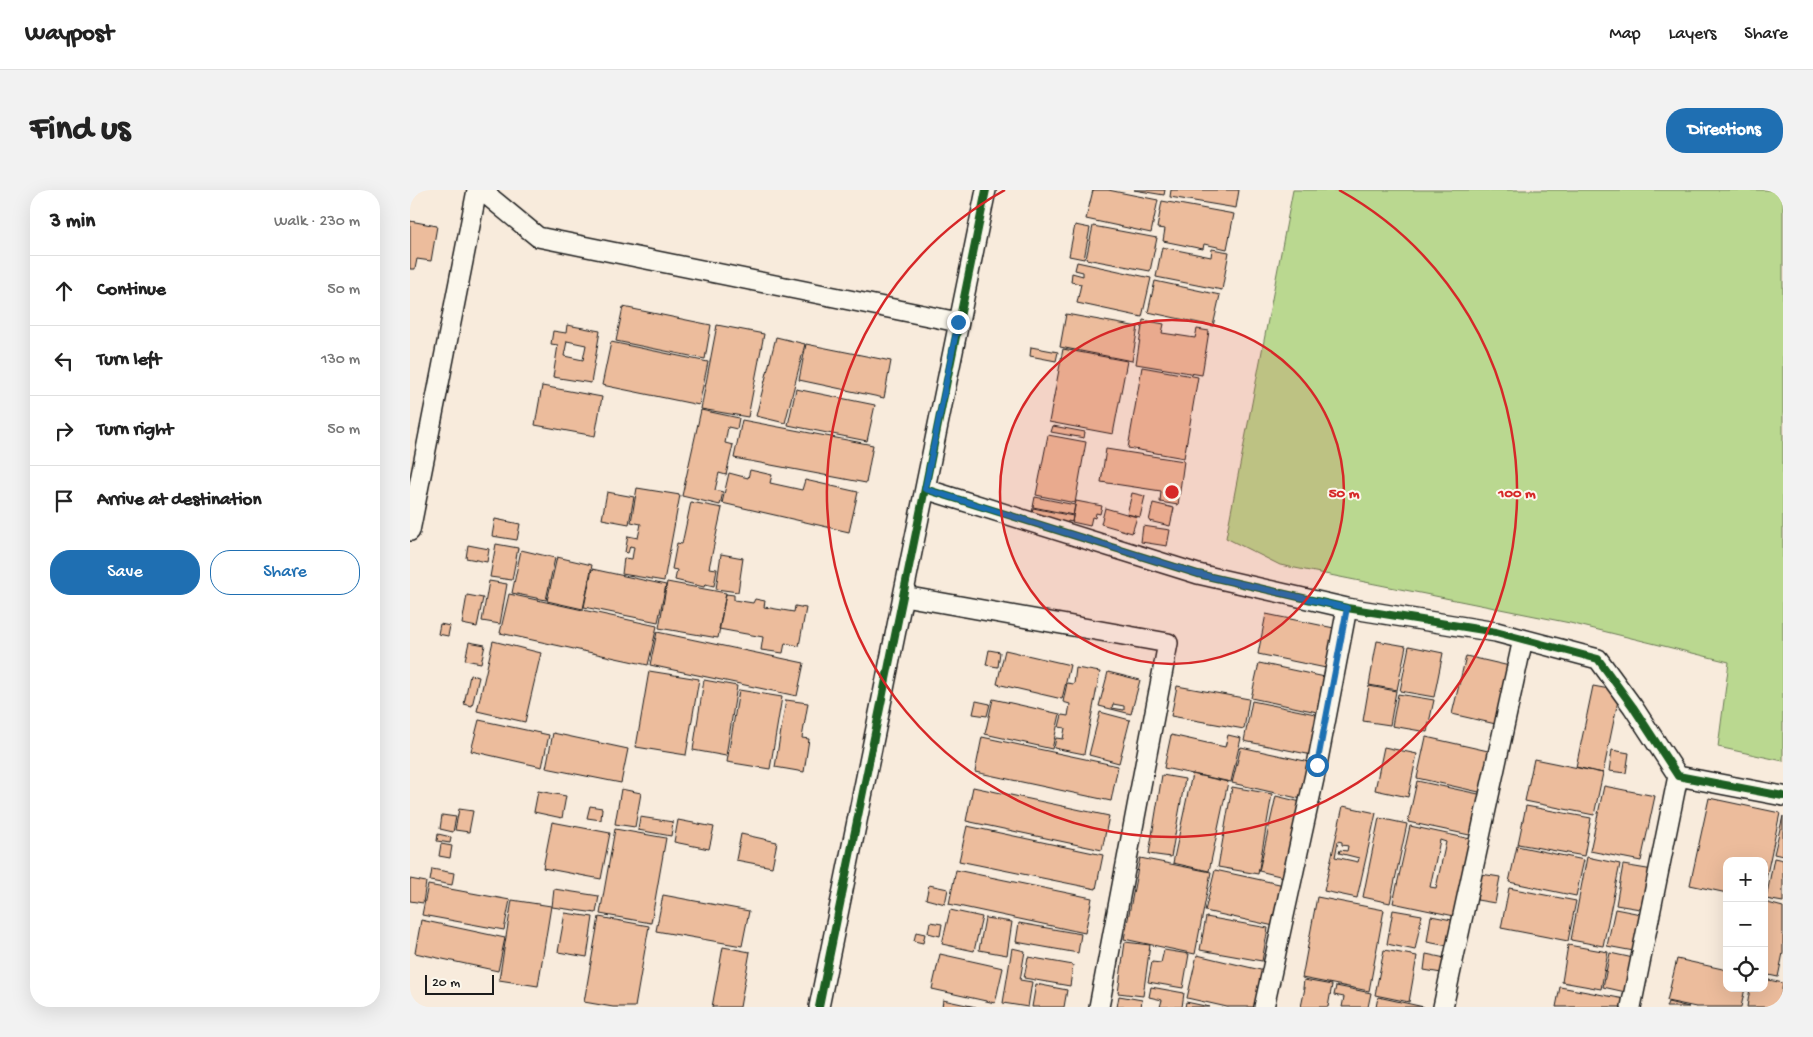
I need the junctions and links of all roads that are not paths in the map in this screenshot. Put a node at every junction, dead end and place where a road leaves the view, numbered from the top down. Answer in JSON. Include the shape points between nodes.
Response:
{"nodes":[{"id":1,"x":477,"y":190,"type":"edge"},
{"id":2,"x":481,"y":190,"type":"edge"},
{"id":3,"x":986,"y":190,"type":"edge"},
{"id":4,"x":958,"y":322,"type":"junction"},
{"id":5,"x":925,"y":489,"type":"junction"},
{"id":6,"x":410,"y":531,"type":"edge"},
{"id":7,"x":904,"y":596,"type":"junction"},
{"id":8,"x":1347,"y":608,"type":"junction"},
{"id":9,"x":1523,"y":639,"type":"junction"},
{"id":10,"x":1678,"y":776,"type":"junction"},
{"id":11,"x":1783,"y":796,"type":"edge"},
{"id":12,"x":819,"y":1007,"type":"edge"},
{"id":13,"x":1098,"y":1007,"type":"edge"},
{"id":14,"x":1264,"y":1007,"type":"edge"},
{"id":15,"x":1443,"y":1007,"type":"edge"},
{"id":16,"x":1631,"y":1007,"type":"edge"}],
"edges":[{"from":1,"to":6,"type":"street"},
{"from":2,"to":4,"type":"street","via":[[538,237]]},
{"from":3,"to":4,"type":"street"},
{"from":4,"to":5,"type":"street"},
{"from":5,"to":7,"type":"street"},
{"from":5,"to":8,"type":"street","via":[[1198,574]]},
{"from":7,"to":12,"type":"street"},
{"from":7,"to":13,"type":"street","via":[[1168,643]]},
{"from":8,"to":9,"type":"street"},
{"from":8,"to":14,"type":"street","via":[[1315,775]]},
{"from":9,"to":10,"type":"street","via":[[1598,659]]},
{"from":9,"to":15,"type":"street"},
{"from":10,"to":11,"type":"street"},
{"from":10,"to":16,"type":"street"}]}
